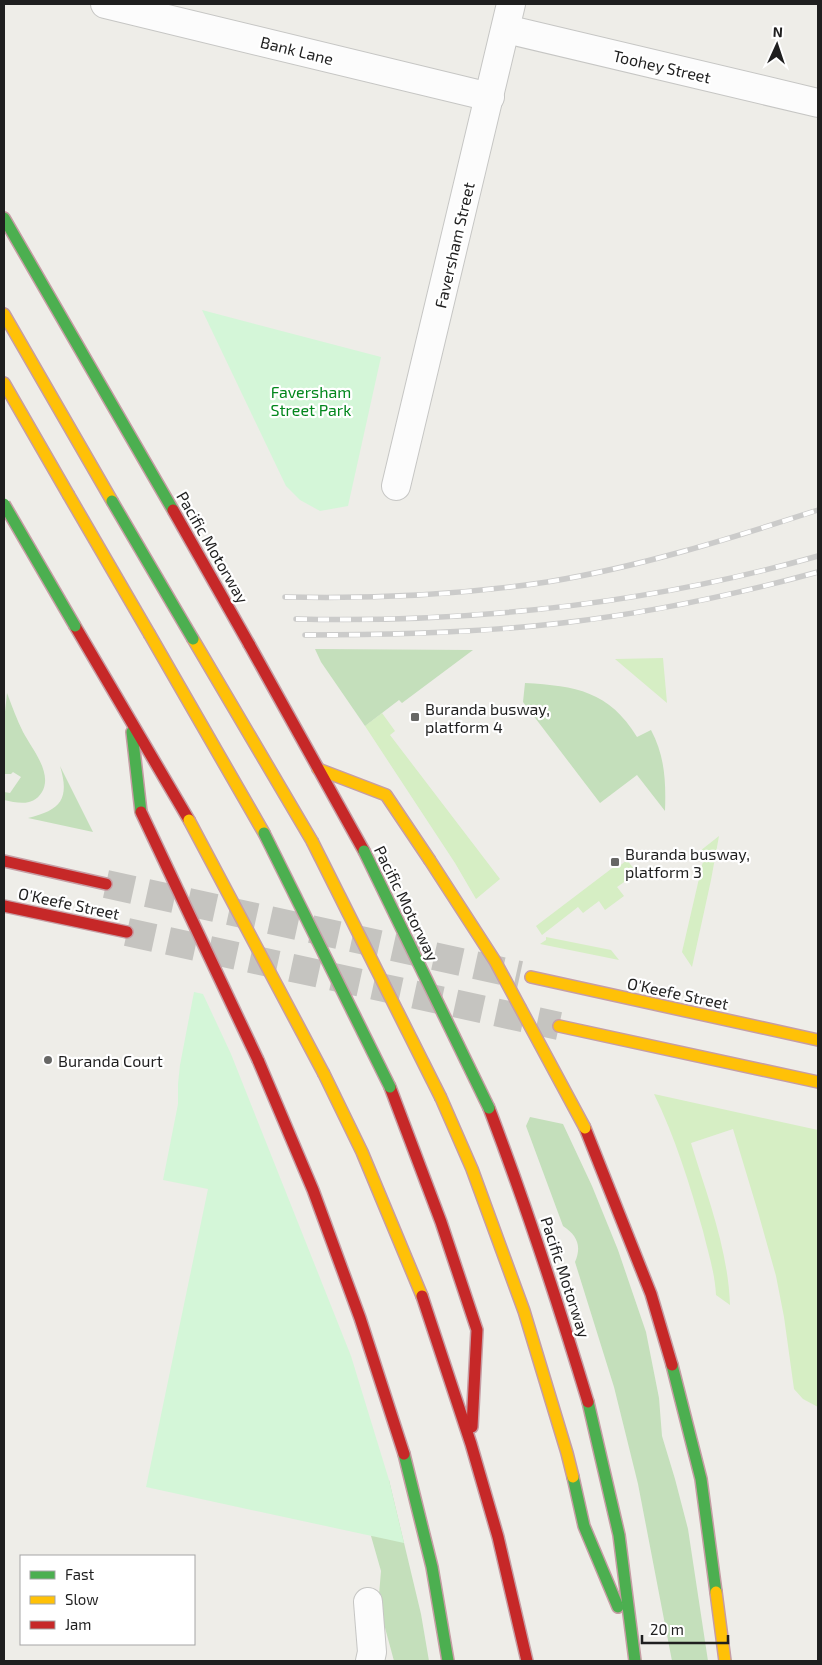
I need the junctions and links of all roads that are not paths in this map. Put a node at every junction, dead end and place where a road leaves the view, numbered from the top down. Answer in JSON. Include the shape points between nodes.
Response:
{"nodes":[{"id":1,"x":105,"y":4,"type":"edge"},
{"id":2,"x":508,"y":16,"type":"edge"},
{"id":3,"x":490,"y":97,"type":"junction"},
{"id":4,"x":818,"y":103,"type":"edge"},
{"id":5,"x":4,"y":218,"type":"edge"},
{"id":6,"x":4,"y":314,"type":"edge"},
{"id":7,"x":4,"y":383,"type":"edge"},
{"id":8,"x":396,"y":486,"type":"dead end"},
{"id":9,"x":4,"y":504,"type":"edge"},
{"id":10,"x":131,"y":722,"type":"junction"},
{"id":11,"x":318,"y":769,"type":"junction"},
{"id":12,"x":4,"y":861,"type":"edge"},
{"id":13,"x":106,"y":884,"type":"tunnel mouth"},
{"id":14,"x":4,"y":906,"type":"edge"},
{"id":15,"x":127,"y":932,"type":"tunnel mouth"},
{"id":16,"x":531,"y":977,"type":"tunnel mouth"},
{"id":17,"x":559,"y":1026,"type":"tunnel mouth"},
{"id":18,"x":818,"y":1040,"type":"edge"},
{"id":19,"x":818,"y":1082,"type":"edge"},
{"id":20,"x":471,"y":1444,"type":"junction"},
{"id":21,"x":368,"y":1602,"type":"dead end"},
{"id":22,"x":631,"y":1636,"type":"junction"},
{"id":23,"x":370,"y":1661,"type":"edge"},
{"id":24,"x":448,"y":1661,"type":"edge"},
{"id":25,"x":527,"y":1661,"type":"edge"},
{"id":26,"x":635,"y":1661,"type":"edge"},
{"id":27,"x":725,"y":1661,"type":"edge"}],
"edges":[{"from":1,"to":3,"type":"street","name":"Bank Lane"},
{"from":2,"to":3,"type":"street","name":"Faversham Street"},
{"from":2,"to":4,"type":"street","name":"Toohey Street"},
{"from":3,"to":8,"type":"street","name":"Faversham Street"},
{"from":5,"to":11,"type":"highway","name":"Pacific Motorway","bridge":true},
{"from":6,"to":22,"type":"highway","bridge":true,"via":[[312,841],[442,1098],[524,1311],[567,1454],[584,1526]]},
{"from":7,"to":20,"type":"highway","bridge":true,"via":[[264,833],[390,1087],[441,1222],[477,1330]]},
{"from":9,"to":10,"type":"highway","bridge":true},
{"from":10,"to":20,"type":"highway","bridge":true,"via":[[189,820],[362,1152],[419,1287]]},
{"from":10,"to":24,"type":"highway","bridge":true,"via":[[141,812],[258,1060],[360,1318],[403,1448],[432,1567]]},
{"from":11,"to":22,"type":"highway","name":"Pacific Motorway","bridge":true,"via":[[364,851],[489,1108],[515,1176],[589,1404],[619,1535]]},
{"from":11,"to":27,"type":"highway","bridge":true,"via":[[386,795],[495,961],[584,1128],[651,1294],[676,1378],[701,1479]]},
{"from":12,"to":13,"type":"highway","name":"O'Keefe Street"},
{"from":14,"to":15,"type":"highway","name":"O'Keefe Street"},
{"from":16,"to":18,"type":"highway","name":"O'Keefe Street"},
{"from":17,"to":19,"type":"highway"},
{"from":20,"to":25,"type":"highway","via":[[498,1537]]},
{"from":21,"to":23,"type":"street"},
{"from":22,"to":26,"type":"highway","name":"Pacific Motorway"}]}
